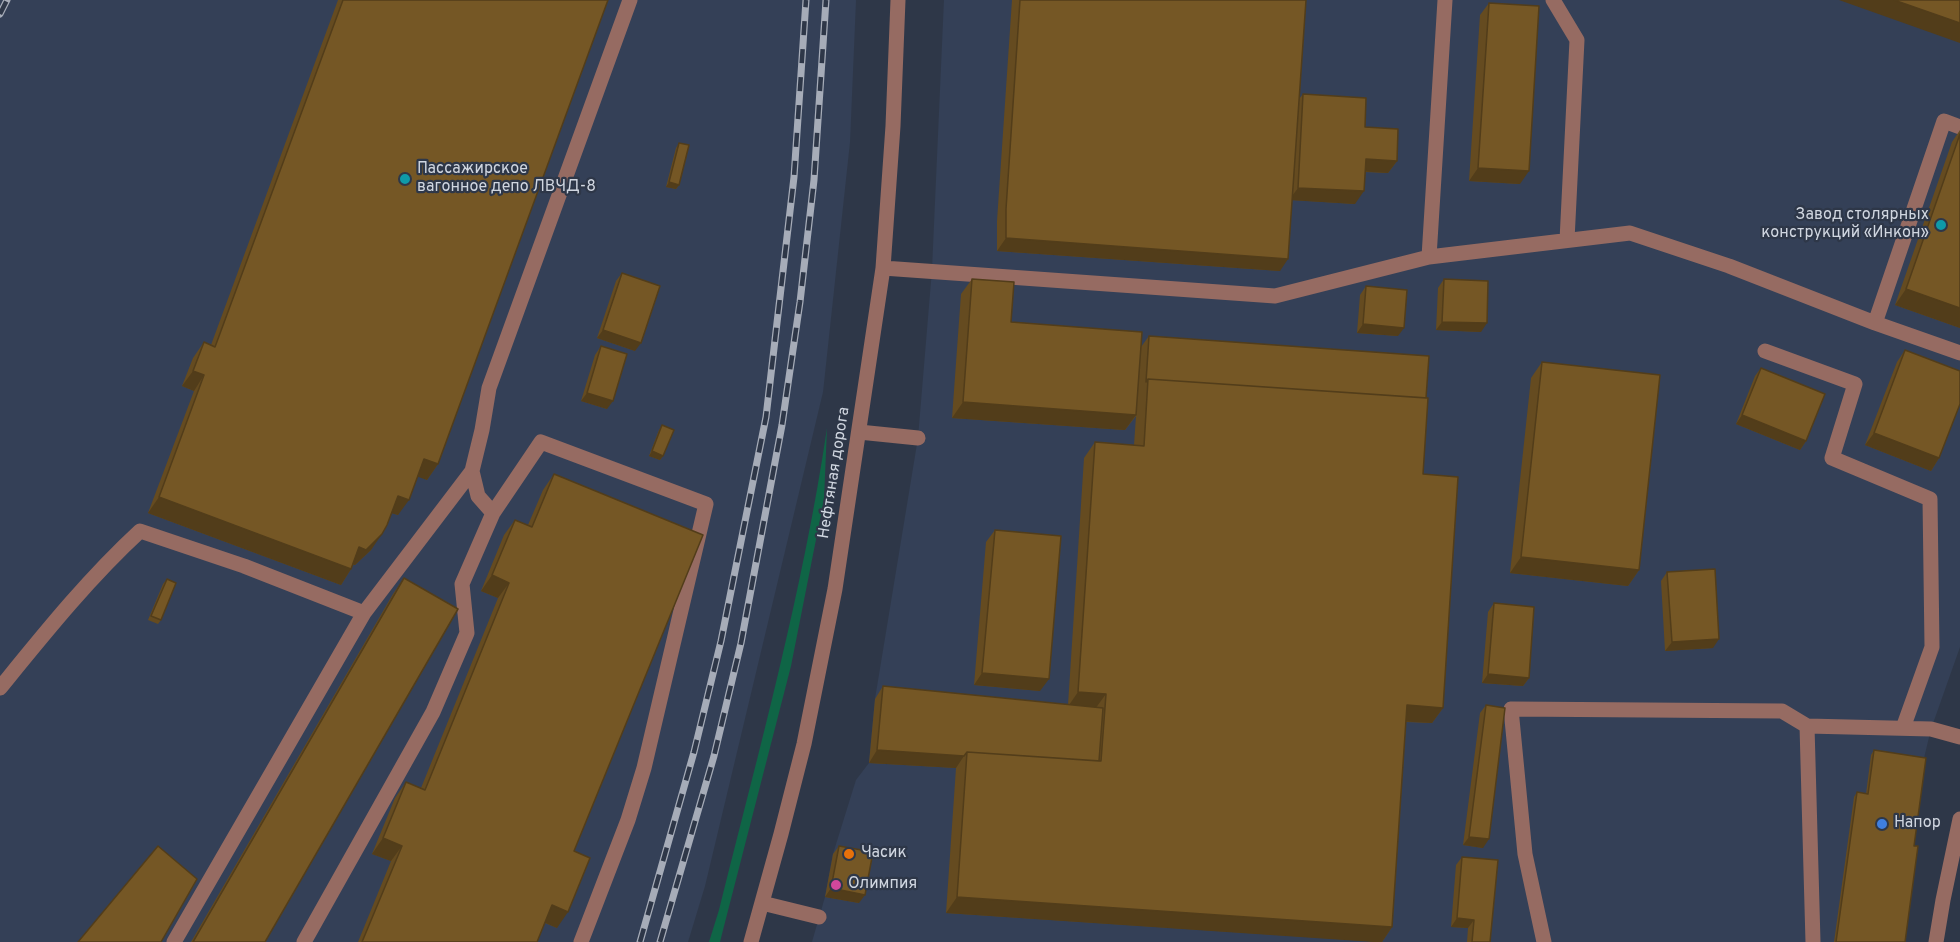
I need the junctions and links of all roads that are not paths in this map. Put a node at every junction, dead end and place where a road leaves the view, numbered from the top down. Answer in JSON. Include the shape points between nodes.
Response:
{"nodes":[{"id":1,"x":630,"y":0,"type":"edge"},
{"id":2,"x":898,"y":0,"type":"edge"},
{"id":3,"x":1445,"y":0,"type":"edge"},
{"id":4,"x":1553,"y":0,"type":"edge"},
{"id":5,"x":1960,"y":127,"type":"edge"},
{"id":6,"x":1567,"y":240,"type":"junction"},
{"id":7,"x":1430,"y":256,"type":"junction"},
{"id":8,"x":883,"y":268,"type":"junction"},
{"id":9,"x":1875,"y":323,"type":"junction"},
{"id":10,"x":1765,"y":351,"type":"dead end"},
{"id":11,"x":1960,"y":353,"type":"edge"},
{"id":12,"x":859,"y":432,"type":"junction"},
{"id":13,"x":918,"y":438,"type":"dead end"},
{"id":14,"x":472,"y":471,"type":"junction"},
{"id":15,"x":493,"y":513,"type":"junction"},
{"id":16,"x":364,"y":613,"type":"junction"},
{"id":17,"x":0,"y":688,"type":"edge"},
{"id":18,"x":1807,"y":726,"type":"junction"},
{"id":19,"x":1903,"y":728,"type":"junction"},
{"id":20,"x":1960,"y":737,"type":"edge"},
{"id":21,"x":1960,"y":819,"type":"edge"},
{"id":22,"x":762,"y":903,"type":"junction"},
{"id":23,"x":819,"y":917,"type":"dead end"},
{"id":24,"x":174,"y":942,"type":"edge"},
{"id":25,"x":304,"y":942,"type":"edge"},
{"id":26,"x":581,"y":942,"type":"edge"},
{"id":27,"x":751,"y":942,"type":"edge"},
{"id":28,"x":1544,"y":942,"type":"edge"},
{"id":29,"x":1813,"y":942,"type":"edge"},
{"id":30,"x":1936,"y":942,"type":"edge"}],
"edges":[{"from":1,"to":14,"type":"street","via":[[489,388]]},
{"from":2,"to":8,"type":"street","name":"Нефтяная дорога"},
{"from":3,"to":7,"type":"street"},
{"from":4,"to":6,"type":"street","via":[[1577,40]]},
{"from":5,"to":9,"type":"street","via":[[1944,122]]},
{"from":6,"to":7,"type":"street"},
{"from":6,"to":9,"type":"street","via":[[1630,232]]},
{"from":7,"to":8,"type":"street","via":[[1275,296]]},
{"from":8,"to":12,"type":"street","name":"Нефтяная дорога"},
{"from":9,"to":11,"type":"street"},
{"from":10,"to":19,"type":"street","via":[[1855,384],[1832,458],[1930,499],[1932,647]]},
{"from":12,"to":13,"type":"street"},
{"from":12,"to":22,"type":"street","name":"Нефтяная дорога","via":[[816,685]]},
{"from":14,"to":15,"type":"street","via":[[478,496]]},
{"from":14,"to":16,"type":"street"},
{"from":15,"to":25,"type":"street","via":[[462,584],[467,633],[433,712]]},
{"from":15,"to":26,"type":"street","via":[[541,442],[706,504],[644,768]]},
{"from":16,"to":17,"type":"street","via":[[140,531],[69,604]]},
{"from":16,"to":24,"type":"street"},
{"from":18,"to":19,"type":"street"},
{"from":18,"to":28,"type":"street","via":[[1782,711],[1511,709],[1525,854]]},
{"from":18,"to":29,"type":"street"},
{"from":19,"to":20,"type":"street","via":[[1931,729]]},
{"from":21,"to":30,"type":"street"},
{"from":22,"to":23,"type":"street"},
{"from":22,"to":27,"type":"street","name":"Нефтяная дорога"}]}
